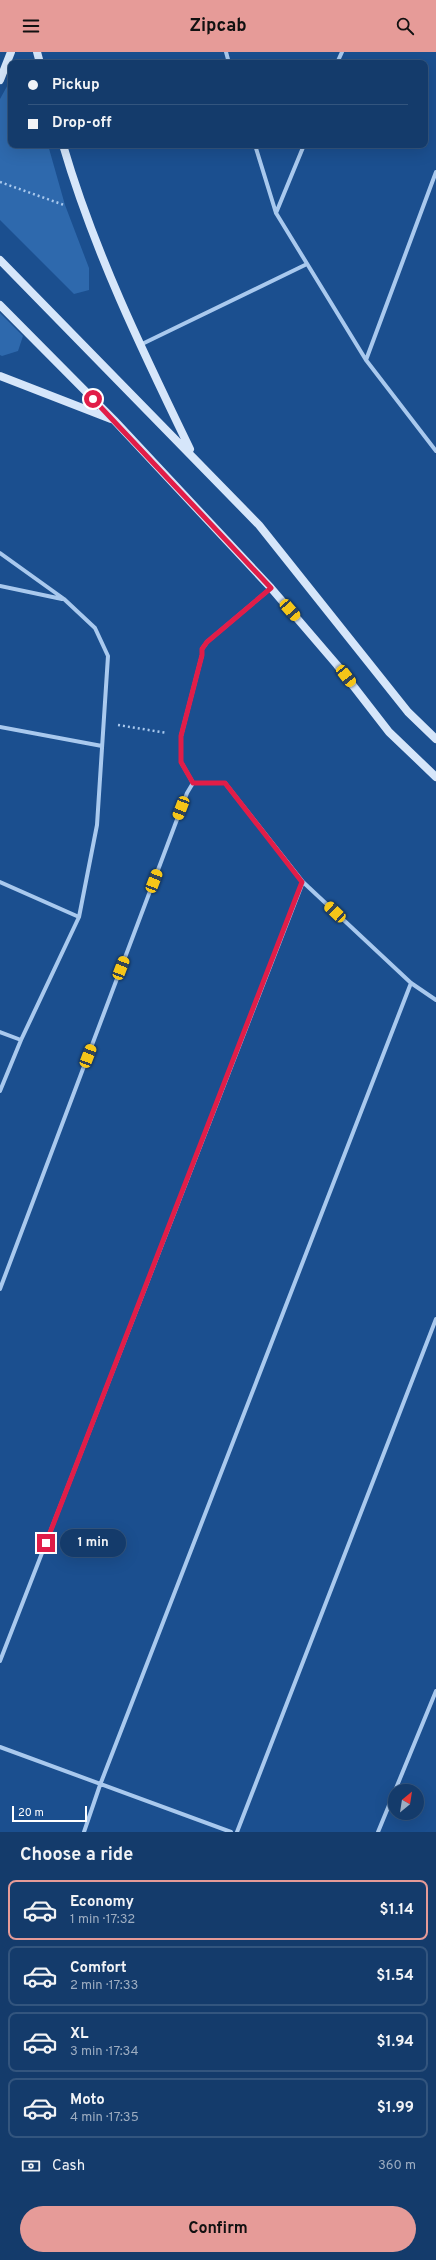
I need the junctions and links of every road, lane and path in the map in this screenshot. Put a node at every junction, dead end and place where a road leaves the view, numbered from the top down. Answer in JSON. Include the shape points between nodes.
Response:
{"nodes":[{"id":1,"x":11,"y":52,"type":"edge"},
{"id":2,"x":0,"y":80,"type":"edge"},
{"id":3,"x":65,"y":148,"type":"edge"},
{"id":4,"x":256,"y":148,"type":"edge"},
{"id":5,"x":303,"y":148,"type":"edge"},
{"id":6,"x":436,"y":172,"type":"edge"},
{"id":7,"x":0,"y":182,"type":"edge"},
{"id":8,"x":65,"y":205,"type":"dead end"},
{"id":9,"x":276,"y":213,"type":"junction"},
{"id":10,"x":0,"y":260,"type":"edge"},
{"id":11,"x":307,"y":264,"type":"junction"},
{"id":12,"x":0,"y":305,"type":"edge"},
{"id":13,"x":140,"y":346,"type":"junction"},
{"id":14,"x":366,"y":360,"type":"junction"},
{"id":15,"x":0,"y":376,"type":"edge"},
{"id":16,"x":114,"y":420,"type":"junction"},
{"id":17,"x":436,"y":451,"type":"edge"},
{"id":18,"x":193,"y":455,"type":"junction"},
{"id":19,"x":0,"y":553,"type":"edge"},
{"id":20,"x":0,"y":586,"type":"edge"},
{"id":21,"x":271,"y":588,"type":"junction"},
{"id":22,"x":64,"y":599,"type":"junction"},
{"id":23,"x":104,"y":722,"type":"junction"},
{"id":24,"x":0,"y":727,"type":"edge"},
{"id":25,"x":181,"y":736,"type":"junction"},
{"id":26,"x":436,"y":739,"type":"edge"},
{"id":27,"x":102,"y":746,"type":"junction"},
{"id":28,"x":436,"y":777,"type":"edge"},
{"id":29,"x":193,"y":783,"type":"junction"},
{"id":30,"x":0,"y":882,"type":"edge"},
{"id":31,"x":302,"y":882,"type":"junction"},
{"id":32,"x":79,"y":916,"type":"junction"},
{"id":33,"x":411,"y":983,"type":"junction"},
{"id":34,"x":436,"y":1000,"type":"edge"},
{"id":35,"x":0,"y":1032,"type":"edge"},
{"id":36,"x":21,"y":1040,"type":"junction"},
{"id":37,"x":0,"y":1091,"type":"edge"},
{"id":38,"x":0,"y":1289,"type":"edge"},
{"id":39,"x":436,"y":1319,"type":"edge"},
{"id":40,"x":0,"y":1660,"type":"edge"},
{"id":41,"x":436,"y":1691,"type":"edge"},
{"id":42,"x":0,"y":1747,"type":"edge"},
{"id":43,"x":100,"y":1785,"type":"junction"},
{"id":44,"x":84,"y":1832,"type":"edge"},
{"id":45,"x":231,"y":1832,"type":"edge"},
{"id":46,"x":237,"y":1832,"type":"edge"},
{"id":47,"x":378,"y":1832,"type":"edge"}],
"edges":[{"from":1,"to":2,"type":"street"},
{"from":3,"to":13,"type":"street","via":[[79,199]]},
{"from":4,"to":9,"type":"street"},
{"from":5,"to":9,"type":"street"},
{"from":6,"to":14,"type":"street"},
{"from":7,"to":8,"type":"path"},
{"from":9,"to":11,"type":"street"},
{"from":10,"to":18,"type":"street"},
{"from":11,"to":13,"type":"street"},
{"from":11,"to":14,"type":"street"},
{"from":12,"to":16,"type":"street"},
{"from":13,"to":18,"type":"street"},
{"from":14,"to":17,"type":"street"},
{"from":15,"to":16,"type":"street"},
{"from":16,"to":21,"type":"street"},
{"from":18,"to":26,"type":"street","via":[[259,525],[408,712]]},
{"from":19,"to":22,"type":"street"},
{"from":20,"to":22,"type":"street"},
{"from":21,"to":25,"type":"street","via":[[202,649]]},
{"from":21,"to":28,"type":"street","via":[[337,664],[389,732]]},
{"from":22,"to":23,"type":"street","via":[[96,628],[108,656]]},
{"from":23,"to":25,"type":"path"},
{"from":23,"to":27,"type":"street"},
{"from":24,"to":27,"type":"street"},
{"from":25,"to":29,"type":"street","via":[[181,762]]},
{"from":27,"to":32,"type":"street","via":[[97,825]]},
{"from":29,"to":31,"type":"street","via":[[225,783]]},
{"from":29,"to":38,"type":"street","via":[[187,793]]},
{"from":30,"to":32,"type":"street"},
{"from":31,"to":33,"type":"street"},
{"from":31,"to":40,"type":"street"},
{"from":32,"to":36,"type":"street"},
{"from":33,"to":34,"type":"street"},
{"from":33,"to":43,"type":"street"},
{"from":35,"to":36,"type":"street"},
{"from":36,"to":37,"type":"street"},
{"from":39,"to":46,"type":"street"},
{"from":41,"to":47,"type":"street"},
{"from":42,"to":43,"type":"street"},
{"from":43,"to":44,"type":"street"},
{"from":43,"to":45,"type":"street"}]}
